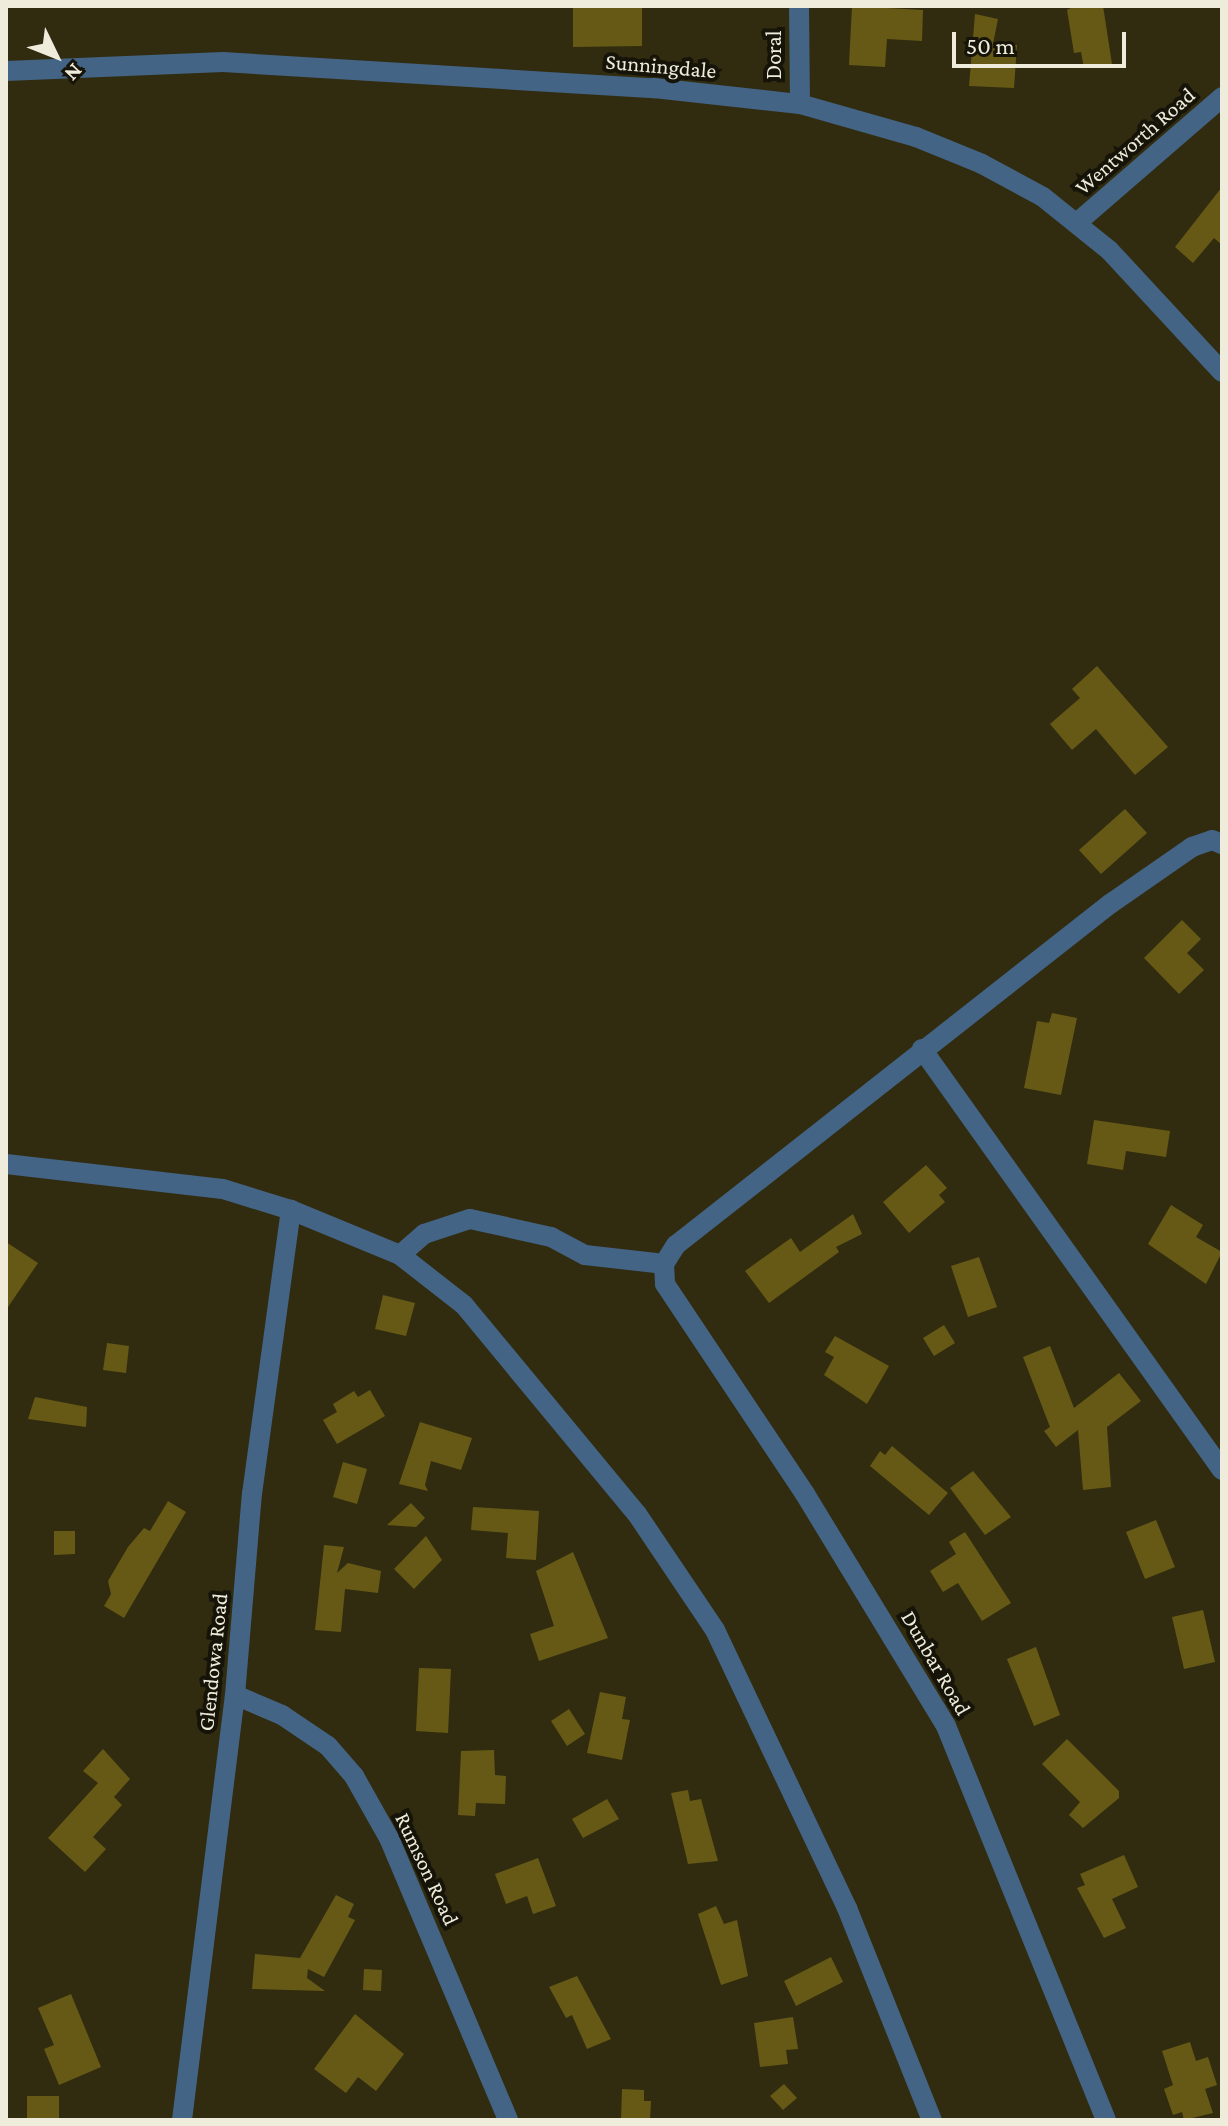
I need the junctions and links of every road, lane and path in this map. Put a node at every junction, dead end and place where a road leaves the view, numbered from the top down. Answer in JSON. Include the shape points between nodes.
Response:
{"nodes":[{"id":1,"x":799,"y":6,"type":"edge"},
{"id":2,"x":6,"y":71,"type":"edge"},
{"id":3,"x":1222,"y":97,"type":"edge"},
{"id":4,"x":800,"y":104,"type":"junction"},
{"id":5,"x":1079,"y":221,"type":"junction"},
{"id":6,"x":1222,"y":372,"type":"edge"},
{"id":7,"x":1222,"y":844,"type":"edge"},
{"id":8,"x":922,"y":1049,"type":"junction"},
{"id":9,"x":6,"y":1164,"type":"edge"},
{"id":10,"x":291,"y":1210,"type":"junction"},
{"id":11,"x":400,"y":1255,"type":"junction"},
{"id":12,"x":664,"y":1264,"type":"junction"},
{"id":13,"x":1222,"y":1470,"type":"edge"},
{"id":14,"x":235,"y":1695,"type":"junction"},
{"id":15,"x":182,"y":2120,"type":"edge"},
{"id":16,"x":508,"y":2120,"type":"edge"},
{"id":17,"x":932,"y":2120,"type":"edge"},
{"id":18,"x":1106,"y":2120,"type":"edge"}],
"edges":[{"from":1,"to":4,"type":"street","name":"Doral"},
{"from":2,"to":4,"type":"street","name":"Sunningdale","via":[[223,62],[654,88]]},
{"from":3,"to":5,"type":"street","name":"Wentworth Road"},
{"from":4,"to":5,"type":"street","name":"Sunningdale","via":[[916,137],[982,164]]},
{"from":5,"to":6,"type":"street","name":"Sunningdale"},
{"from":7,"to":8,"type":"street","via":[[1212,840],[1192,847]]},
{"from":8,"to":12,"type":"street","via":[[676,1245]]},
{"from":8,"to":13,"type":"street"},
{"from":9,"to":10,"type":"street","via":[[223,1189]]},
{"from":10,"to":11,"type":"street"},
{"from":10,"to":14,"type":"street","name":"Glendowa Road","via":[[252,1494]]},
{"from":11,"to":12,"type":"street","via":[[432,1229],[470,1219],[551,1237],[585,1255]]},
{"from":11,"to":17,"type":"street","via":[[464,1305],[557,1413],[637,1514],[715,1630],[847,1908]]},
{"from":12,"to":18,"type":"street","name":"Dunbar Road","via":[[665,1284],[805,1494],[946,1726]]},
{"from":14,"to":15,"type":"street","name":"Glendowa Road"},
{"from":14,"to":16,"type":"street","name":"Rumson Road","via":[[282,1715],[328,1746],[354,1776],[389,1838]]}]}
